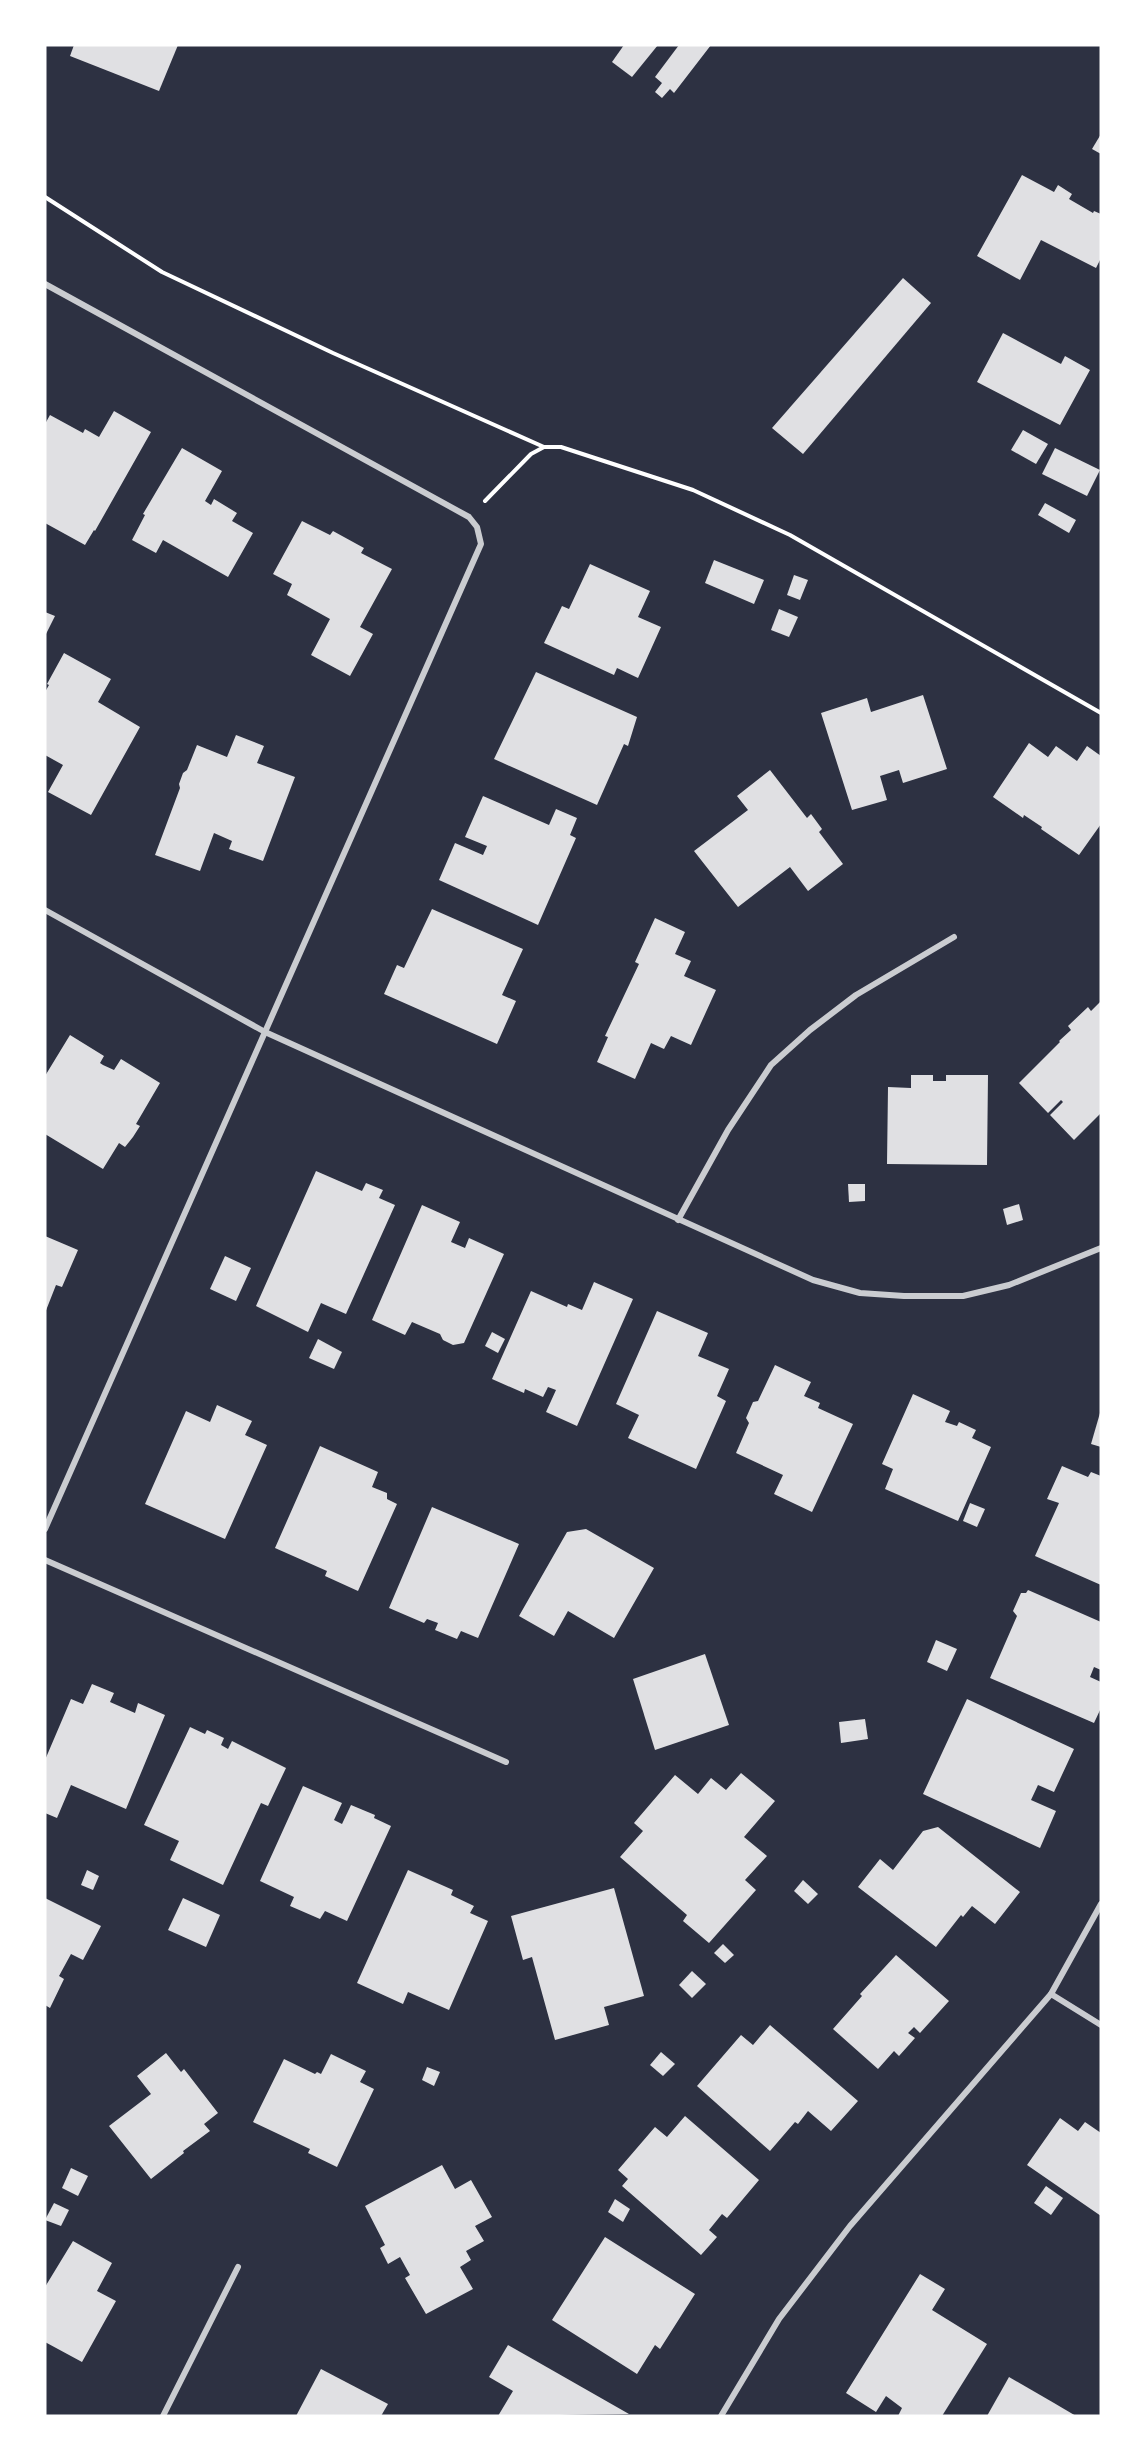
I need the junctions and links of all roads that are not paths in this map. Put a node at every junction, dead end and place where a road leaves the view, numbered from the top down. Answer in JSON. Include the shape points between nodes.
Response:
{"nodes":[{"id":1,"x":45,"y":284,"type":"edge"},
{"id":2,"x":45,"y":910,"type":"edge"},
{"id":3,"x":954,"y":937,"type":"dead end"},
{"id":4,"x":265,"y":1032,"type":"junction"},
{"id":5,"x":678,"y":1220,"type":"junction"},
{"id":6,"x":1101,"y":1248,"type":"edge"},
{"id":7,"x":45,"y":1529,"type":"edge"},
{"id":8,"x":45,"y":1560,"type":"edge"},
{"id":9,"x":506,"y":1762,"type":"dead end"},
{"id":10,"x":1101,"y":1904,"type":"edge"},
{"id":11,"x":1051,"y":1994,"type":"junction"},
{"id":12,"x":1101,"y":2025,"type":"edge"},
{"id":13,"x":238,"y":2267,"type":"dead end"},
{"id":14,"x":163,"y":2416,"type":"edge"},
{"id":15,"x":721,"y":2416,"type":"edge"}],
"edges":[{"from":1,"to":4,"type":"street","via":[[469,517],[477,527],[481,544]]},
{"from":2,"to":4,"type":"street"},
{"from":3,"to":5,"type":"street","via":[[856,995],[771,1065],[728,1130]]},
{"from":4,"to":5,"type":"street"},
{"from":4,"to":7,"type":"street"},
{"from":5,"to":6,"type":"street","via":[[813,1280],[860,1293],[904,1296],[963,1296]]},
{"from":8,"to":9,"type":"street"},
{"from":10,"to":11,"type":"street"},
{"from":11,"to":12,"type":"street"},
{"from":11,"to":15,"type":"street","via":[[850,2226],[779,2319]]},
{"from":13,"to":14,"type":"street"}]}
